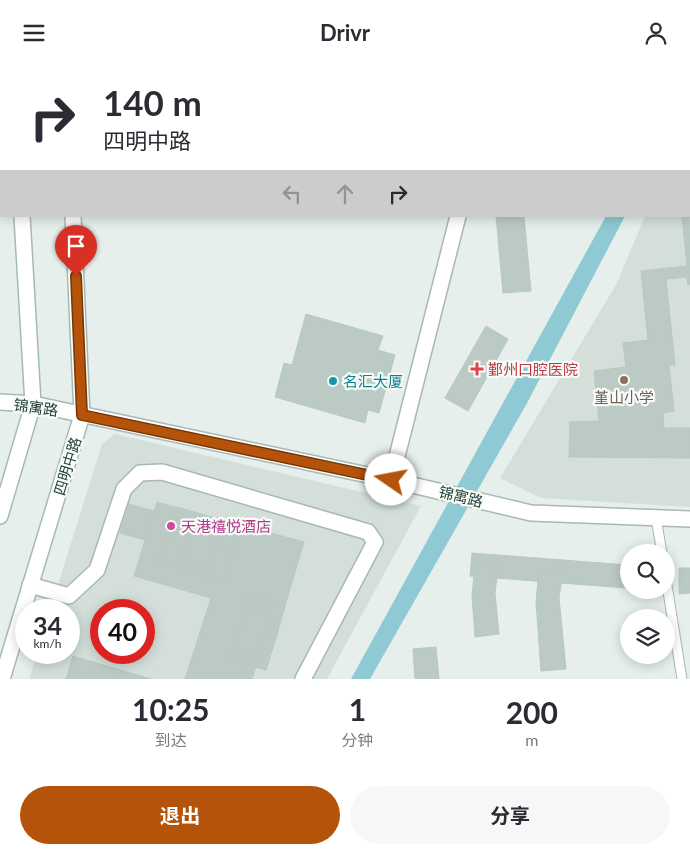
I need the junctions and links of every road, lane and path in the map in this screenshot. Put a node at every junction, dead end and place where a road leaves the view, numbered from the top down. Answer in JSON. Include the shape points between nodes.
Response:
{"nodes":[{"id":1,"x":22,"y":217,"type":"edge"},
{"id":2,"x":73,"y":217,"type":"edge"},
{"id":3,"x":458,"y":217,"type":"edge"},
{"id":4,"x":0,"y":402,"type":"edge"},
{"id":5,"x":33,"y":404,"type":"junction"},
{"id":6,"x":82,"y":415,"type":"junction"},
{"id":7,"x":391,"y":480,"type":"junction"},
{"id":8,"x":0,"y":516,"type":"edge"},
{"id":9,"x":656,"y":518,"type":"junction"},
{"id":10,"x":690,"y":519,"type":"edge"},
{"id":11,"x":660,"y":544,"type":"edge"},
{"id":12,"x":30,"y":585,"type":"junction"},
{"id":13,"x":669,"y":599,"type":"edge"},
{"id":14,"x":2,"y":679,"type":"edge"},
{"id":15,"x":303,"y":679,"type":"edge"},
{"id":16,"x":682,"y":679,"type":"edge"}],
"edges":[{"from":1,"to":5,"type":"street"},
{"from":2,"to":6,"type":"street","name":"四明中路"},
{"from":3,"to":7,"type":"street"},
{"from":4,"to":5,"type":"street","name":"锦寓路"},
{"from":5,"to":6,"type":"street","name":"锦寓路"},
{"from":5,"to":8,"type":"street"},
{"from":6,"to":7,"type":"street","name":"锦寓路"},
{"from":6,"to":12,"type":"street","name":"四明中路"},
{"from":7,"to":9,"type":"street","name":"锦寓路","via":[[531,513]]},
{"from":9,"to":10,"type":"street","name":"锦寓路"},
{"from":9,"to":11,"type":"lane"},
{"from":12,"to":14,"type":"street","name":"四明中路"},
{"from":12,"to":15,"type":"street","via":[[69,596],[97,570],[124,489],[140,473],[162,472],[368,532],[375,542]]},
{"from":13,"to":16,"type":"lane"}]}
